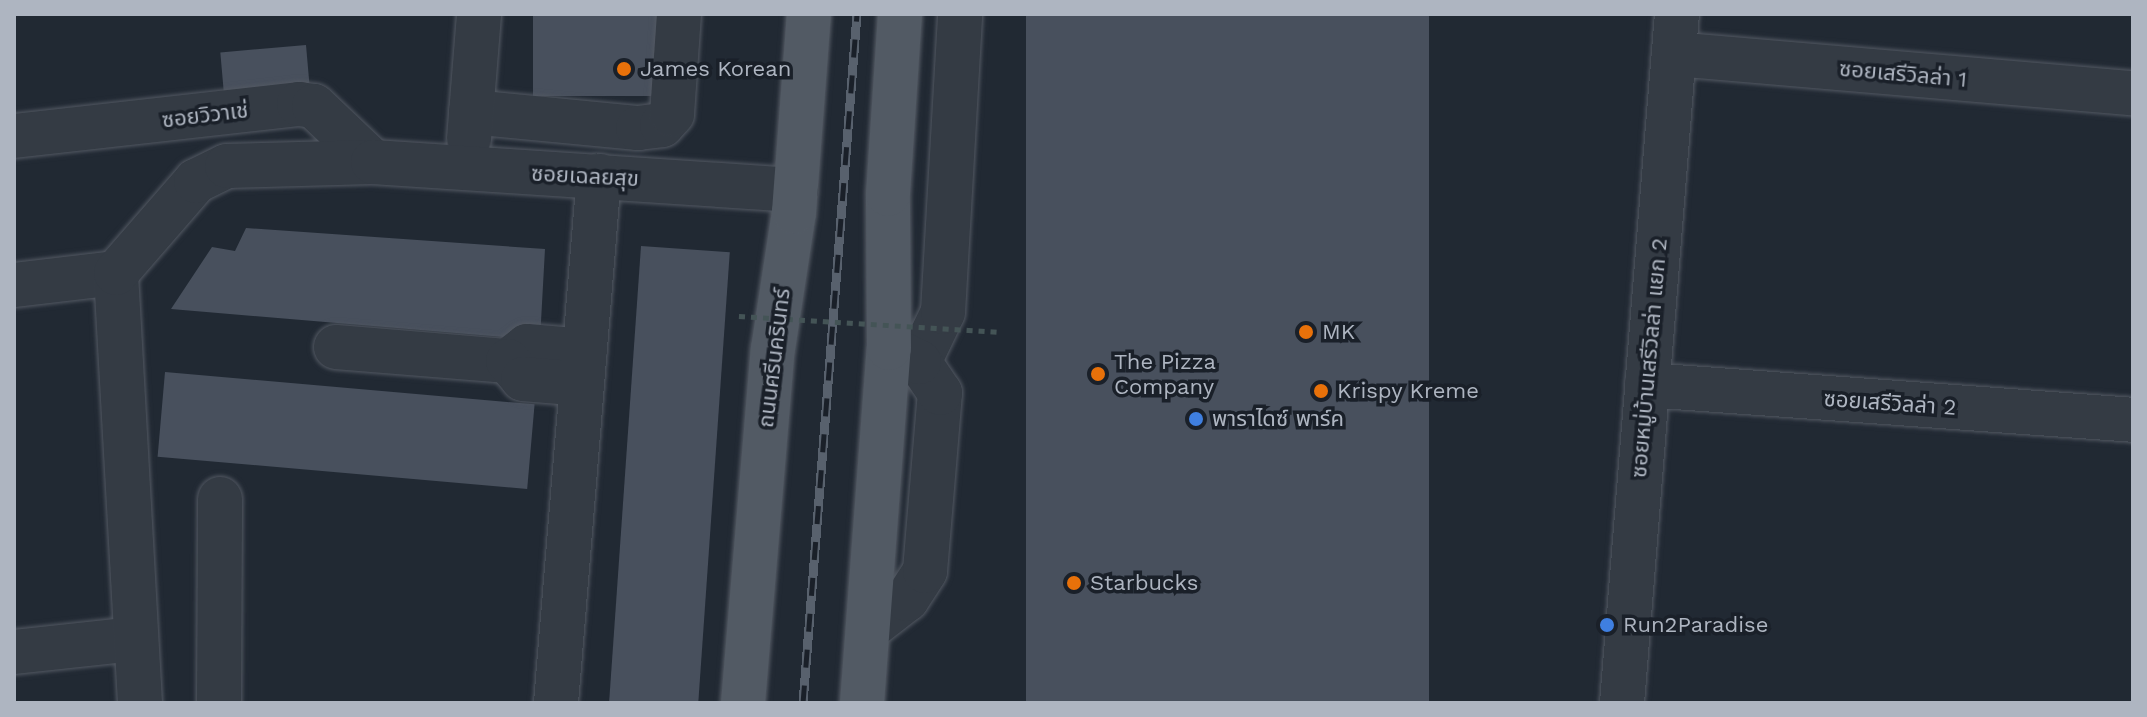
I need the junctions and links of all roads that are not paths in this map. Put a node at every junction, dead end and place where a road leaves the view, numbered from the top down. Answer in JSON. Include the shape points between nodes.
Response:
{"nodes":[{"id":1,"x":479,"y":14,"type":"edge"},
{"id":2,"x":679,"y":14,"type":"edge"},
{"id":3,"x":809,"y":14,"type":"edge"},
{"id":4,"x":900,"y":14,"type":"edge"},
{"id":5,"x":960,"y":14,"type":"edge"},
{"id":6,"x":1675,"y":34,"type":"edge"},
{"id":7,"x":2133,"y":93,"type":"edge"},
{"id":8,"x":471,"y":112,"type":"junction"},
{"id":9,"x":14,"y":136,"type":"edge"},
{"id":10,"x":373,"y":162,"type":"junction"},
{"id":11,"x":467,"y":169,"type":"junction"},
{"id":12,"x":599,"y":176,"type":"junction"},
{"id":13,"x":888,"y":194,"type":"junction"},
{"id":14,"x":795,"y":201,"type":"junction"},
{"id":15,"x":116,"y":273,"type":"junction"},
{"id":16,"x":14,"y":285,"type":"edge"},
{"id":17,"x":336,"y":347,"type":"dead end"},
{"id":18,"x":904,"y":355,"type":"junction"},
{"id":19,"x":584,"y":368,"type":"junction"},
{"id":20,"x":1647,"y":385,"type":"junction"},
{"id":21,"x":2133,"y":420,"type":"edge"},
{"id":22,"x":220,"y":499,"type":"dead end"},
{"id":23,"x":134,"y":639,"type":"junction"},
{"id":24,"x":14,"y":652,"type":"edge"},
{"id":25,"x":761,"y":702,"type":"edge"},
{"id":26,"x":140,"y":703,"type":"edge"},
{"id":27,"x":219,"y":703,"type":"edge"},
{"id":28,"x":556,"y":703,"type":"edge"},
{"id":29,"x":833,"y":703,"type":"edge"},
{"id":30,"x":862,"y":703,"type":"edge"},
{"id":31,"x":1622,"y":703,"type":"edge"}],
"edges":[{"from":1,"to":8,"type":"street"},
{"from":2,"to":8,"type":"street","via":[[672,114],[662,125],[638,128]]},
{"from":3,"to":14,"type":"main road","name":"ถนนศรีนครินทร์"},
{"from":4,"to":13,"type":"main road"},
{"from":5,"to":18,"type":"street","via":[[943,312]]},
{"from":6,"to":7,"type":"street","name":"ซอยเสรีวิลล่า 1"},
{"from":6,"to":20,"type":"street","name":"ซอยหมู่บ้านเสรีวิลล่า แยก 2"},
{"from":8,"to":11,"type":"street"},
{"from":9,"to":10,"type":"street","name":"ซอยวิวาเช่","via":[[299,104],[314,106]]},
{"from":10,"to":11,"type":"street","name":"ซอยเฉลยสุข"},
{"from":10,"to":15,"type":"street","name":"ซอยเฉลยสุข","via":[[227,166],[196,181]]},
{"from":11,"to":12,"type":"street","name":"ซอยเฉลยสุข"},
{"from":12,"to":14,"type":"street","name":"ซอยเฉลยสุข"},
{"from":12,"to":19,"type":"street"},
{"from":13,"to":18,"type":"main road"},
{"from":13,"to":29,"type":"main road","via":[[863,347]]},
{"from":14,"to":25,"type":"main road","name":"ถนนศรีนครินทร์","via":[[773,349]]},
{"from":15,"to":16,"type":"street"},
{"from":15,"to":23,"type":"street"},
{"from":17,"to":19,"type":"street","via":[[508,361],[527,346]]},
{"from":18,"to":30,"type":"main road"},
{"from":19,"to":28,"type":"street"},
{"from":20,"to":21,"type":"street","name":"ซอยเสรีวิลล่า 2"},
{"from":20,"to":31,"type":"street","name":"ซอยหมู่บ้านเสรีวิลล่า แยก 2"},
{"from":22,"to":27,"type":"street"},
{"from":23,"to":24,"type":"street"},
{"from":23,"to":26,"type":"street"}]}
